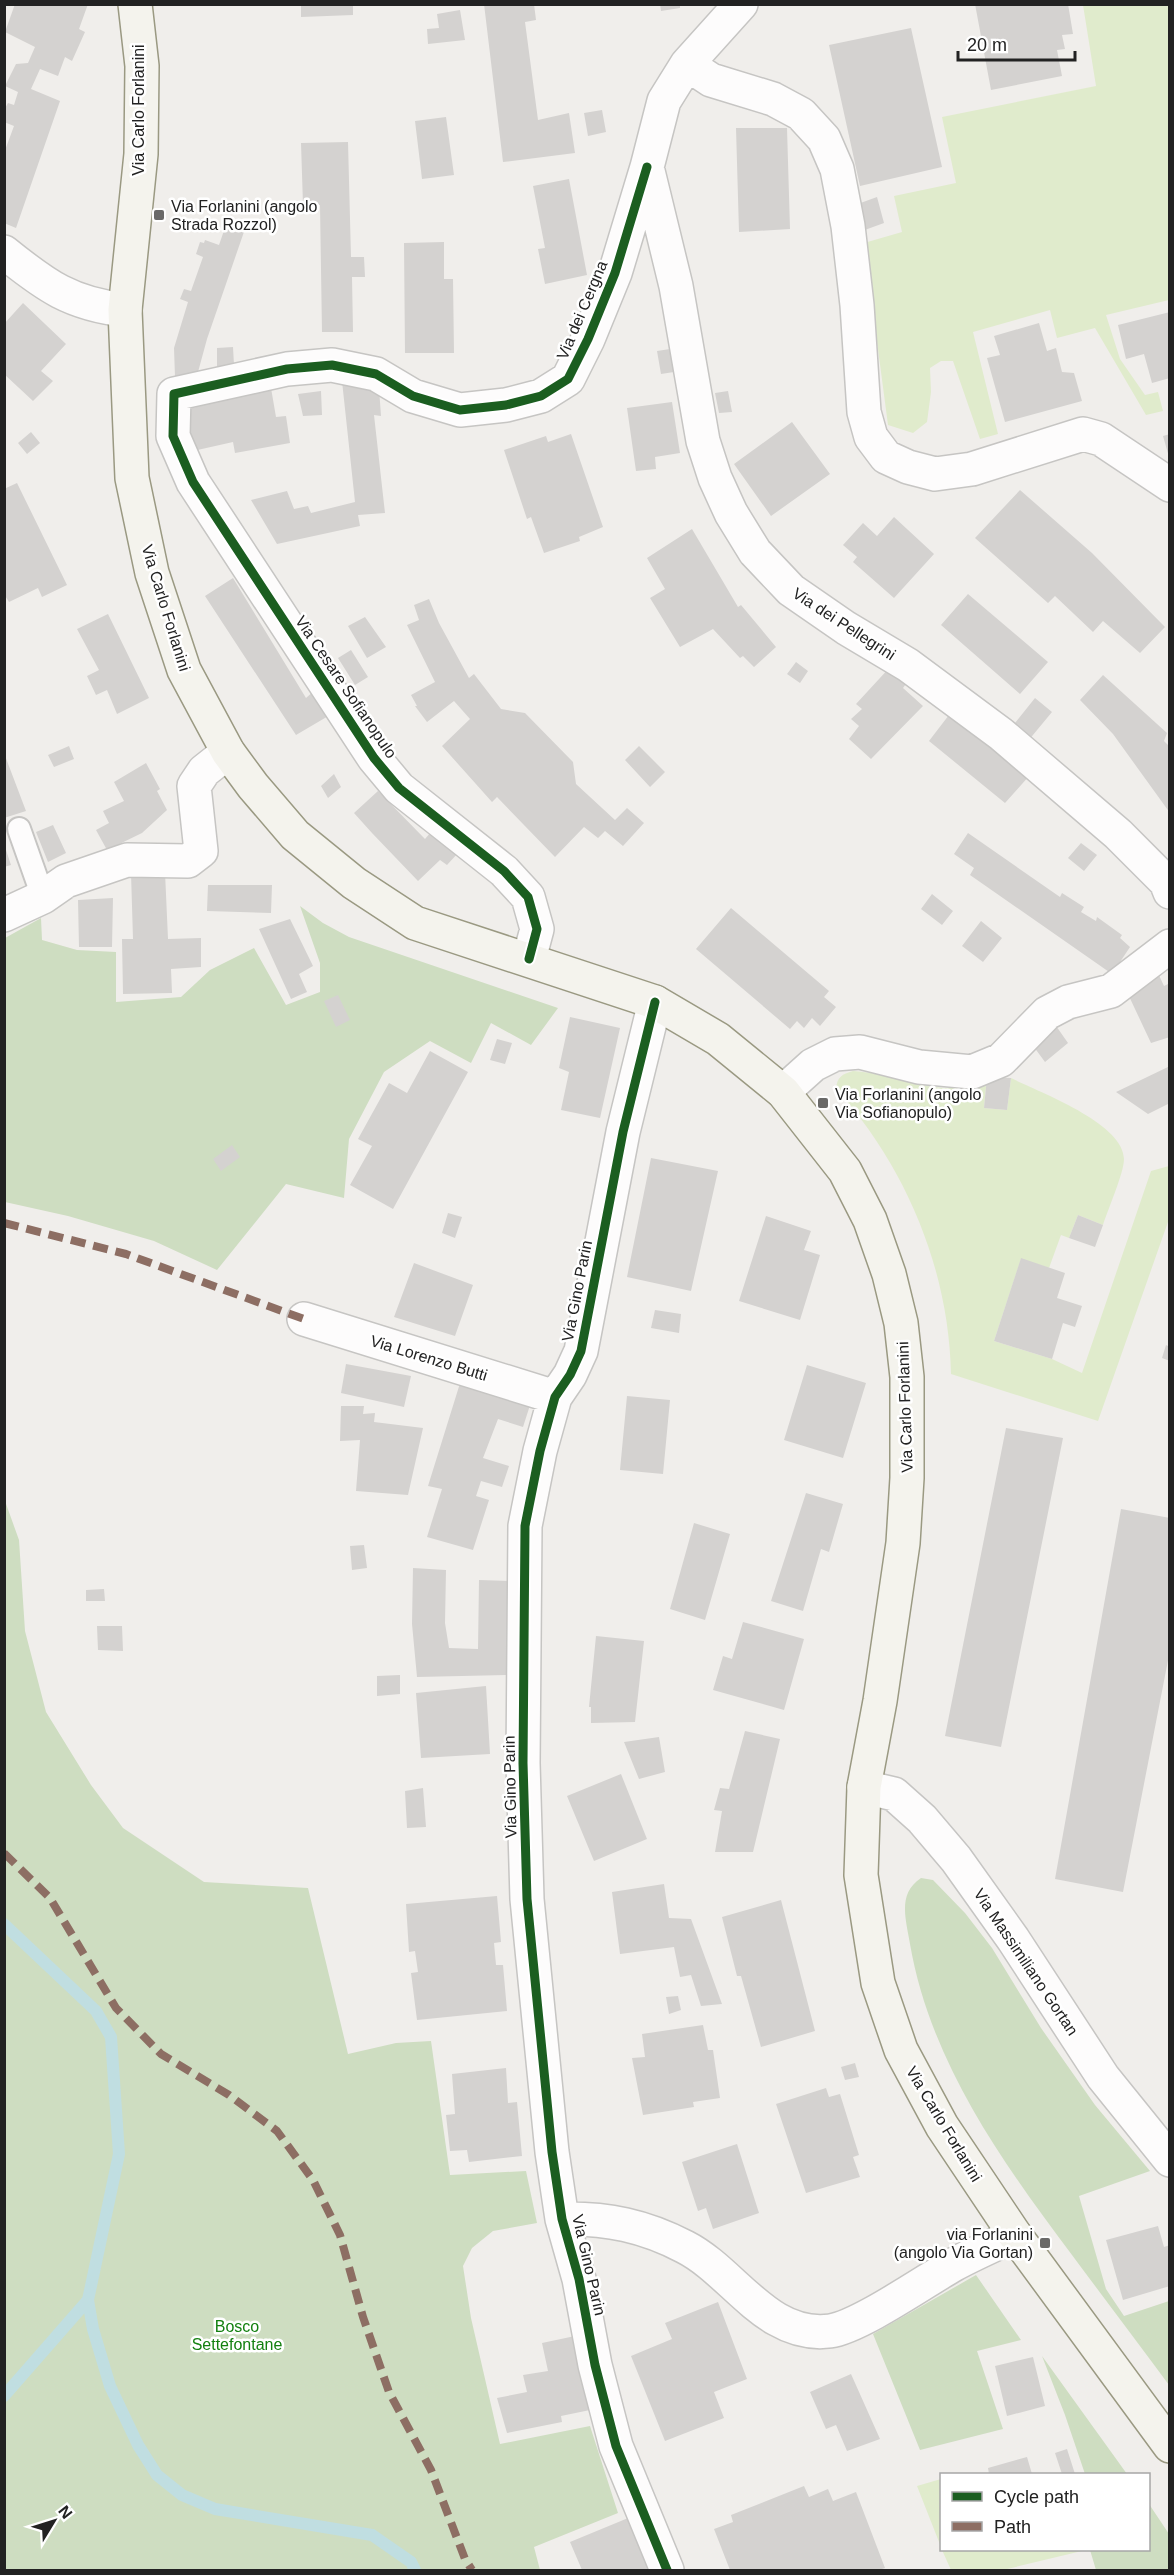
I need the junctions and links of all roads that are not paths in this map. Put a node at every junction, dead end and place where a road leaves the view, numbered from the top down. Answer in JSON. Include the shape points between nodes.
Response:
{"nodes":[{"id":1,"x":135,"y":4,"type":"edge"},
{"id":2,"x":741,"y":4,"type":"edge"},
{"id":3,"x":687,"y":64,"type":"junction"},
{"id":4,"x":646,"y":167,"type":"junction"},
{"id":5,"x":4,"y":252,"type":"edge"},
{"id":6,"x":125,"y":310,"type":"junction"},
{"id":7,"x":174,"y":394,"type":"joint"},
{"id":8,"x":1170,"y":486,"type":"edge"},
{"id":9,"x":228,"y":752,"type":"junction"},
{"id":10,"x":19,"y":829,"type":"dead end"},
{"id":11,"x":1170,"y":892,"type":"edge"},
{"id":12,"x":43,"y":897,"type":"junction"},
{"id":13,"x":4,"y":915,"type":"edge"},
{"id":14,"x":1170,"y":946,"type":"edge"},
{"id":15,"x":529,"y":959,"type":"junction"},
{"id":16,"x":655,"y":1002,"type":"junction"},
{"id":17,"x":783,"y":1092,"type":"junction"},
{"id":18,"x":304,"y":1319,"type":"dead end"},
{"id":19,"x":555,"y":1397,"type":"junction"},
{"id":20,"x":864,"y":1787,"type":"junction"},
{"id":21,"x":1170,"y":2160,"type":"edge"},
{"id":22,"x":562,"y":2219,"type":"junction"},
{"id":23,"x":1015,"y":2235,"type":"junction"},
{"id":24,"x":1170,"y":2446,"type":"edge"},
{"id":25,"x":667,"y":2571,"type":"edge"}],
"edges":[{"from":1,"to":6,"type":"main road","name":"Via Carlo Forlanini","via":[[142,66],[141,154]]},
{"from":2,"to":3,"type":"street","name":"Via dei Pellegrini"},
{"from":3,"to":4,"type":"street","name":"Via dei Pellegrini","via":[[664,101]]},
{"from":3,"to":8,"type":"street","via":[[711,80],[773,99],[801,114],[824,139],[837,169],[848,226],[864,412],[871,438],[886,457],[935,474],[972,469],[1083,434],[1101,439]]},
{"from":4,"to":7,"type":"street","name":"Via dei Cergna","via":[[615,273],[588,339],[568,380],[541,396],[460,410],[413,396],[376,374],[332,365],[287,369]]},
{"from":4,"to":11,"type":"street","name":"Via dei Pellegrini","via":[[676,286],[703,441],[731,513],[755,552],[791,590],[908,665],[1001,734],[1118,834],[1166,882]]},
{"from":5,"to":6,"type":"street","via":[[63,295],[95,307]]},
{"from":6,"to":9,"type":"main road","name":"Via Carlo Forlanini","via":[[132,478],[152,573],[184,670]]},
{"from":7,"to":15,"type":"street","name":"Via Cesare Sofianopulo","via":[[173,436],[193,482],[374,758],[399,788],[504,871],[528,897],[537,929]]},
{"from":9,"to":12,"type":"street","via":[[204,771],[194,786],[201,851],[188,861],[127,860],[66,881]]},
{"from":9,"to":15,"type":"main road","name":"Via Carlo Forlanini","via":[[295,835],[354,883],[415,922]]},
{"from":10,"to":12,"type":"lane"},
{"from":12,"to":13,"type":"street"},
{"from":14,"to":17,"type":"street","via":[[1111,991],[1068,1002],[1047,1013],[1001,1060],[972,1072],[919,1067],[860,1052],[835,1054],[813,1065]]},
{"from":15,"to":16,"type":"main road","name":"Via Carlo Forlanini"},
{"from":16,"to":17,"type":"main road","name":"Via Carlo Forlanini","via":[[718,1039]]},
{"from":16,"to":19,"type":"street","name":"Via Gino Parin","via":[[623,1132],[581,1351]]},
{"from":17,"to":20,"type":"main road","name":"Via Carlo Forlanini","via":[[845,1171],[870,1220],[890,1274],[901,1323],[907,1377],[903,1543]]},
{"from":18,"to":19,"type":"street","name":"Via Lorenzo Butti"},
{"from":19,"to":22,"type":"street","name":"Via Gino Parin","via":[[525,1526],[523,1763],[527,1899]]},
{"from":20,"to":21,"type":"street","name":"Via Massimiliano Gortan","via":[[894,1794],[922,1819],[956,1859],[1103,2077]]},
{"from":20,"to":23,"type":"main road","name":"Via Carlo Forlanini","via":[[861,1875],[878,1983],[901,2050],[942,2126]]},
{"from":22,"to":23,"type":"street","via":[[596,2218],[634,2226],[686,2247],[768,2316],[801,2329],[830,2331],[852,2324],[956,2263]]},
{"from":22,"to":25,"type":"street","name":"Via Gino Parin","via":[[616,2446]]},
{"from":23,"to":24,"type":"main road","name":"Via Carlo Forlanini"}]}
